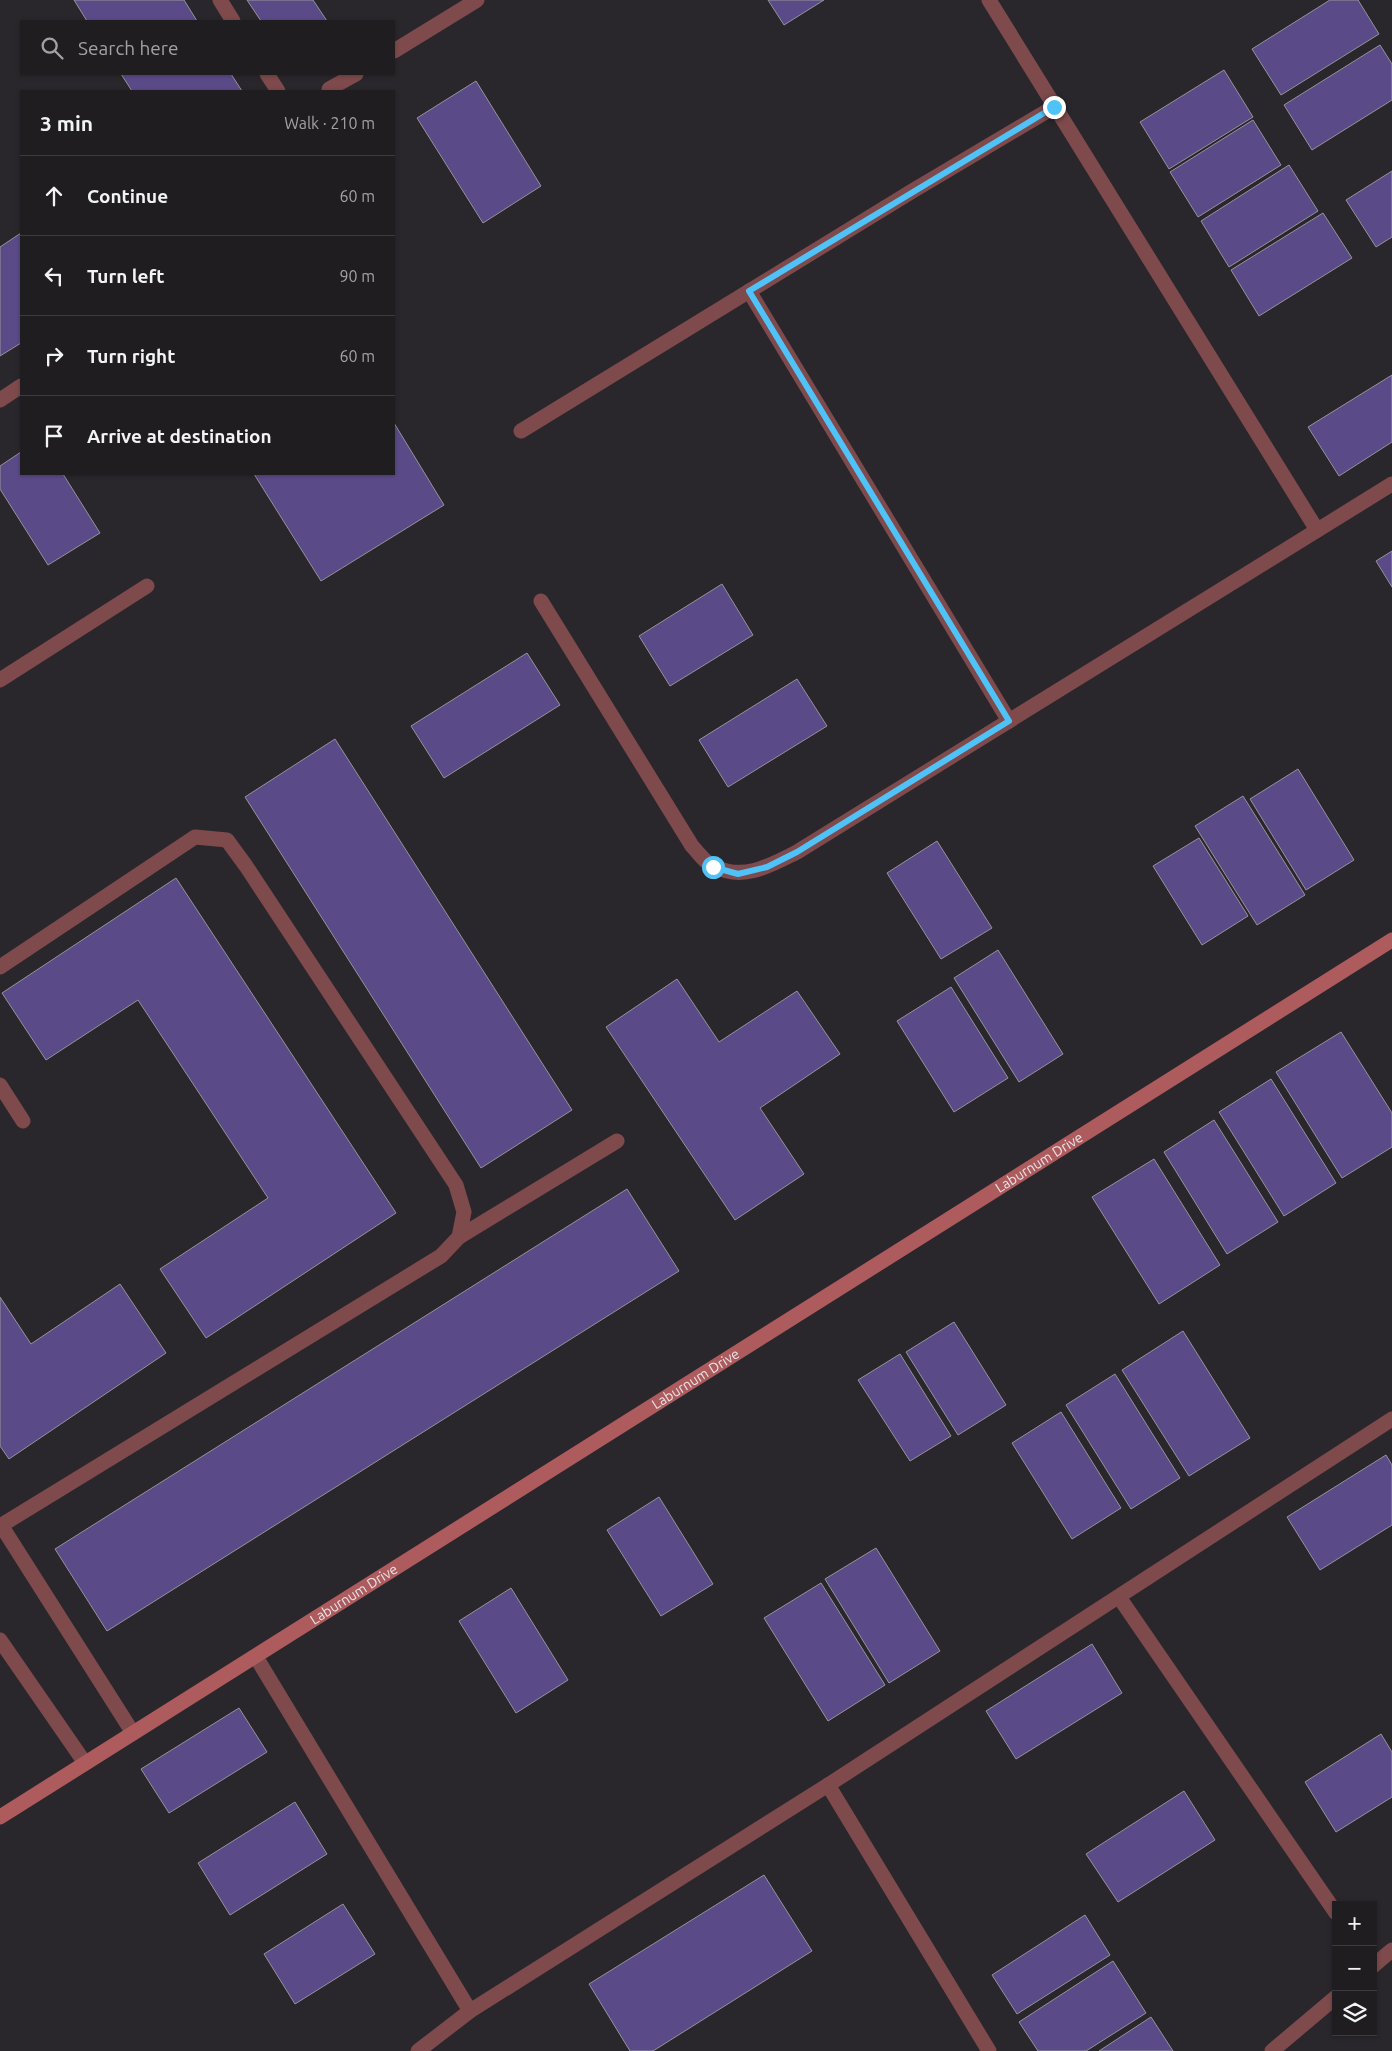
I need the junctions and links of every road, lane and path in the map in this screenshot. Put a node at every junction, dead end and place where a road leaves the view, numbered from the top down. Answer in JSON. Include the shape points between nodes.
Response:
{"nodes":[{"id":1,"x":220,"y":0,"type":"edge"},
{"id":2,"x":478,"y":0,"type":"edge"},
{"id":3,"x":989,"y":0,"type":"edge"},
{"id":4,"x":232,"y":20,"type":"edge"},
{"id":5,"x":395,"y":50,"type":"edge"},
{"id":6,"x":268,"y":75,"type":"edge"},
{"id":7,"x":354,"y":75,"type":"edge"},
{"id":8,"x":329,"y":89,"type":"dead end"},
{"id":9,"x":277,"y":90,"type":"edge"},
{"id":10,"x":1054,"y":107,"type":"junction"},
{"id":11,"x":749,"y":291,"type":"junction"},
{"id":12,"x":20,"y":387,"type":"edge"},
{"id":13,"x":0,"y":400,"type":"edge"},
{"id":14,"x":521,"y":431,"type":"dead end"},
{"id":15,"x":1392,"y":484,"type":"edge"},
{"id":16,"x":1317,"y":530,"type":"junction"},
{"id":17,"x":147,"y":586,"type":"dead end"},
{"id":18,"x":541,"y":601,"type":"dead end"},
{"id":19,"x":0,"y":680,"type":"edge"},
{"id":20,"x":1009,"y":721,"type":"junction"},
{"id":21,"x":1392,"y":940,"type":"edge"},
{"id":22,"x":0,"y":967,"type":"edge"},
{"id":23,"x":0,"y":1085,"type":"edge"},
{"id":24,"x":23,"y":1121,"type":"dead end"},
{"id":25,"x":616,"y":1141,"type":"dead end"},
{"id":26,"x":459,"y":1237,"type":"junction"},
{"id":27,"x":1392,"y":1420,"type":"edge"},
{"id":28,"x":1,"y":1526,"type":"edge"},
{"id":29,"x":1119,"y":1597,"type":"junction"},
{"id":30,"x":0,"y":1640,"type":"edge"},
{"id":31,"x":256,"y":1656,"type":"junction"},
{"id":32,"x":133,"y":1733,"type":"junction"},
{"id":33,"x":85,"y":1763,"type":"junction"},
{"id":34,"x":828,"y":1785,"type":"junction"},
{"id":35,"x":0,"y":1817,"type":"edge"},
{"id":36,"x":1332,"y":1907,"type":"edge"},
{"id":37,"x":1392,"y":1950,"type":"edge"},
{"id":38,"x":1377,"y":1963,"type":"edge"},
{"id":39,"x":1332,"y":2000,"type":"edge"},
{"id":40,"x":470,"y":2011,"type":"junction"},
{"id":41,"x":418,"y":2051,"type":"edge"},
{"id":42,"x":989,"y":2051,"type":"edge"},
{"id":43,"x":1272,"y":2051,"type":"edge"}],
"edges":[{"from":1,"to":4,"type":"street"},
{"from":2,"to":5,"type":"street"},
{"from":3,"to":10,"type":"street"},
{"from":6,"to":9,"type":"street"},
{"from":7,"to":8,"type":"street"},
{"from":10,"to":11,"type":"street"},
{"from":10,"to":16,"type":"street"},
{"from":11,"to":14,"type":"street"},
{"from":11,"to":20,"type":"street"},
{"from":12,"to":13,"type":"street"},
{"from":15,"to":16,"type":"street"},
{"from":16,"to":20,"type":"street"},
{"from":17,"to":19,"type":"street"},
{"from":18,"to":20,"type":"street","via":[[692,846],[713,867],[738,874],[767,867],[797,852]]},
{"from":21,"to":31,"type":"street","name":"Laburnum Drive"},
{"from":22,"to":26,"type":"street","via":[[195,837],[227,840],[456,1185],[464,1212]]},
{"from":23,"to":24,"type":"street"},
{"from":25,"to":26,"type":"street"},
{"from":26,"to":28,"type":"street","via":[[441,1256]]},
{"from":27,"to":29,"type":"street"},
{"from":28,"to":32,"type":"street"},
{"from":29,"to":34,"type":"street"},
{"from":29,"to":36,"type":"street"},
{"from":30,"to":33,"type":"street"},
{"from":31,"to":32,"type":"street","name":"Laburnum Drive"},
{"from":31,"to":40,"type":"street"},
{"from":32,"to":33,"type":"street","name":"Laburnum Drive"},
{"from":33,"to":35,"type":"street","name":"Laburnum Drive"},
{"from":34,"to":40,"type":"street"},
{"from":34,"to":42,"type":"street"},
{"from":37,"to":38,"type":"street"},
{"from":39,"to":43,"type":"street"},
{"from":40,"to":41,"type":"street"}]}
